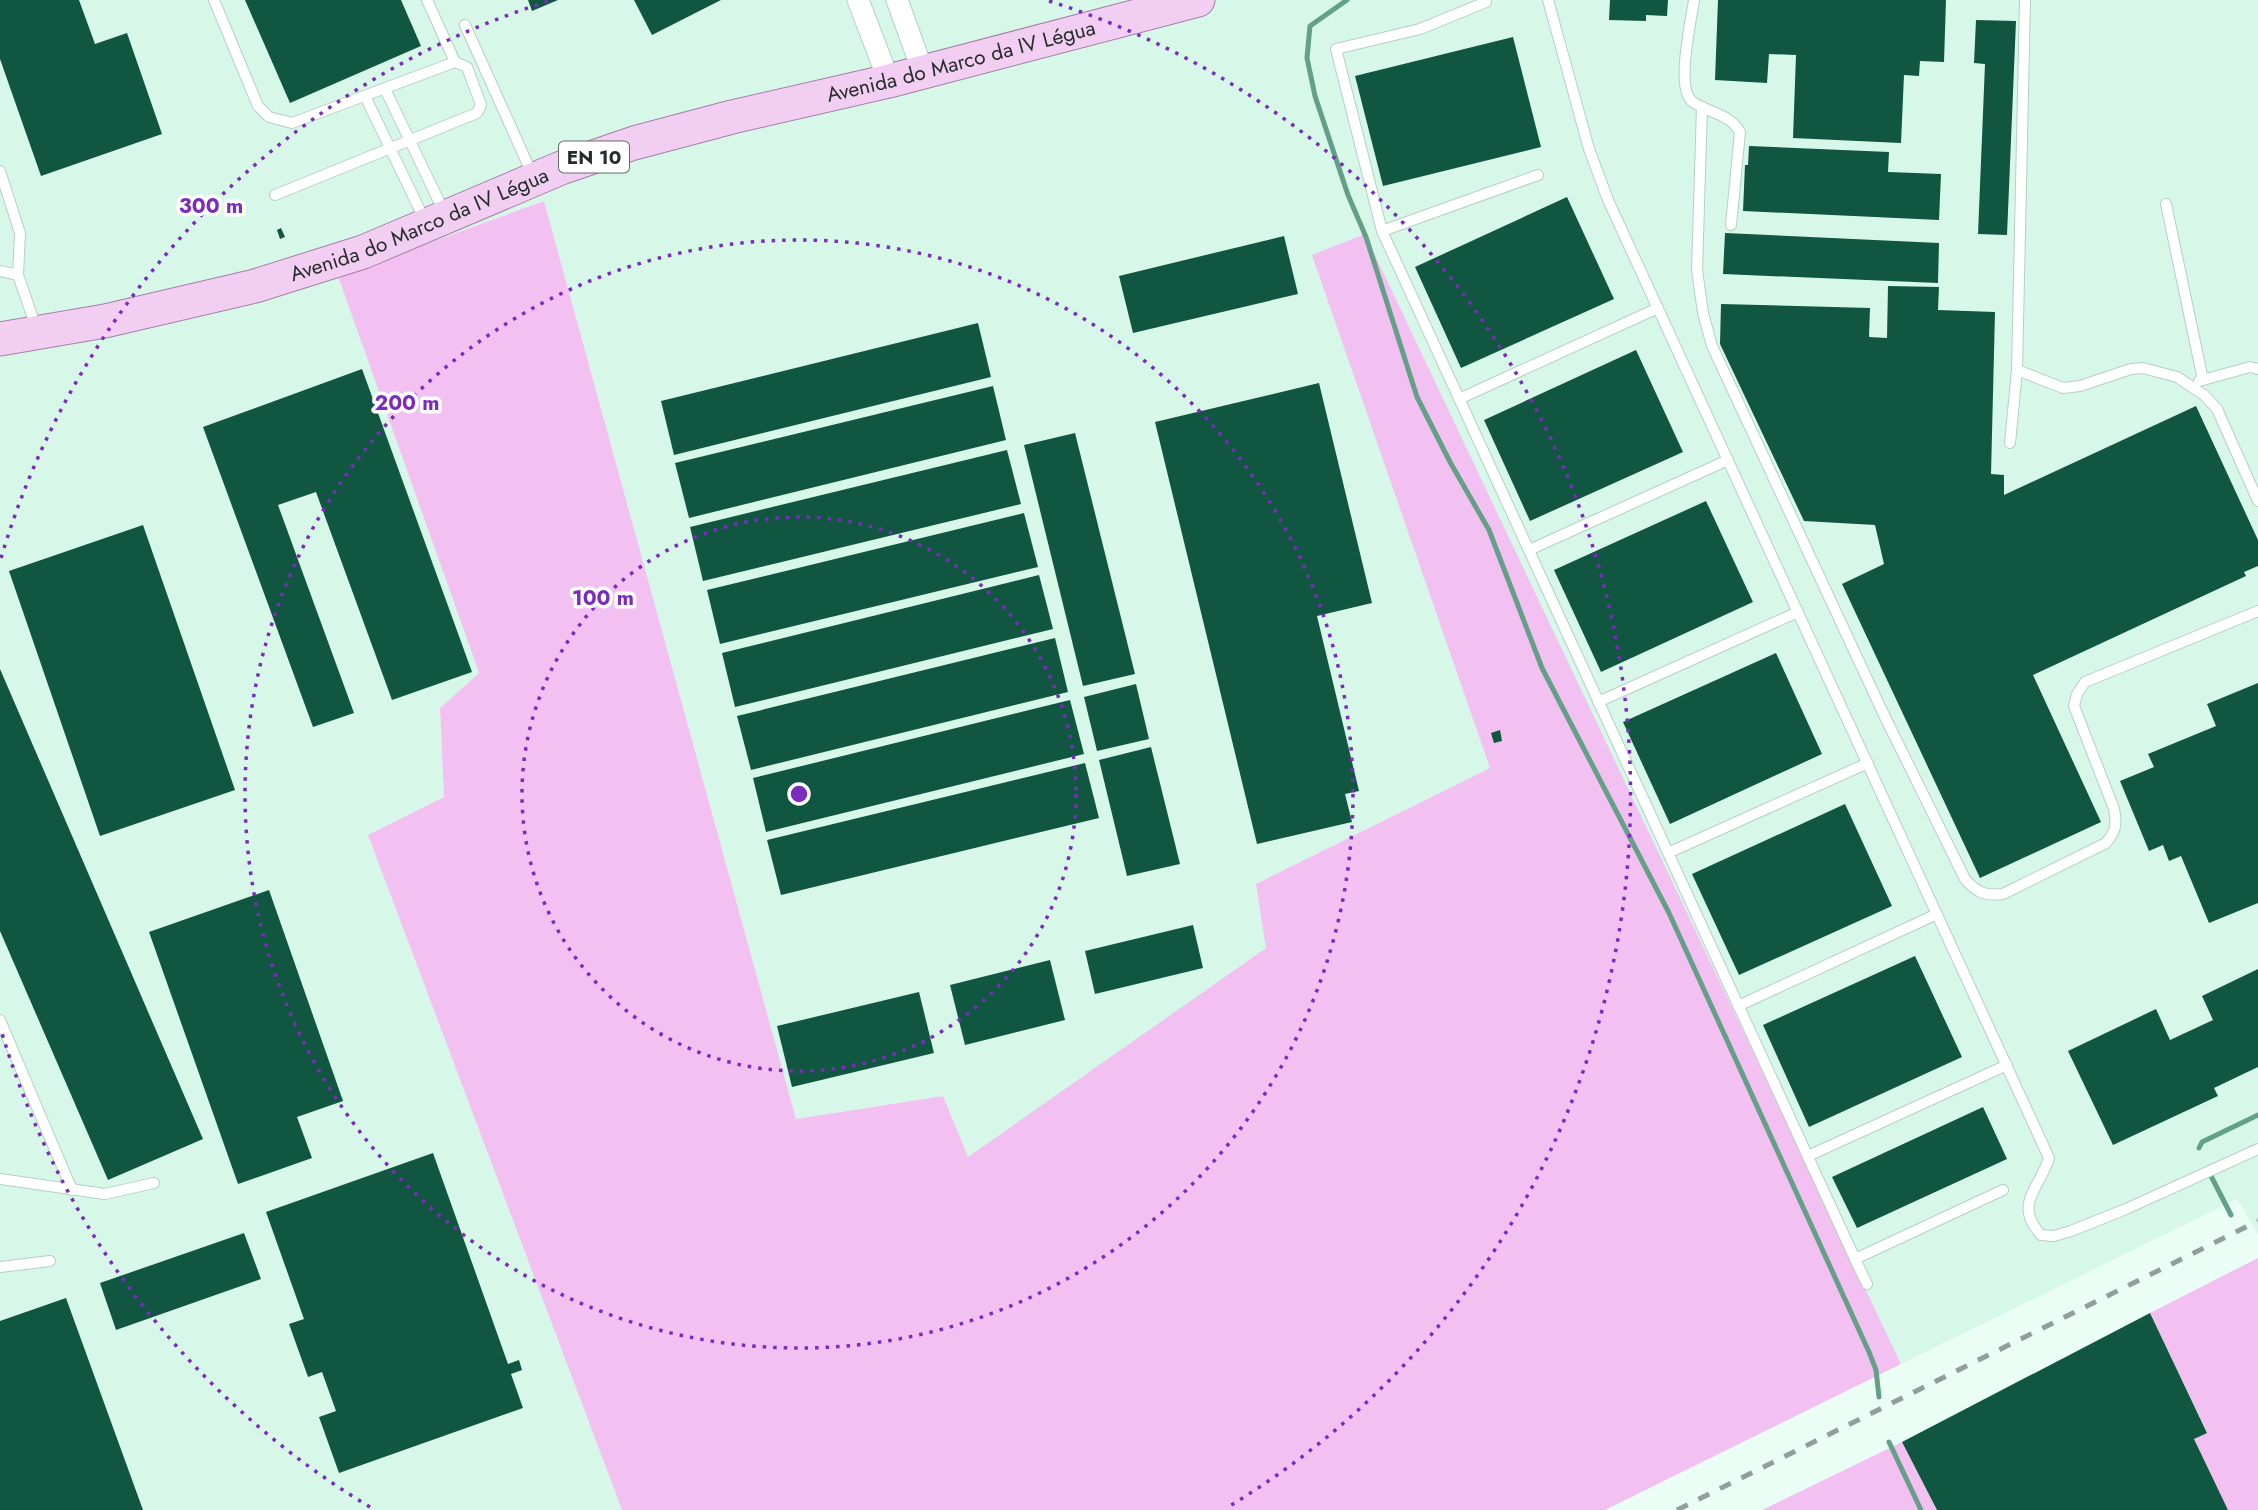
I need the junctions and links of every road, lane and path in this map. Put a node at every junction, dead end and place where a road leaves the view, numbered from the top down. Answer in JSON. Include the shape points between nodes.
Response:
{"nodes":[{"id":1,"x":214,"y":0,"type":"edge"},
{"id":2,"x":427,"y":0,"type":"edge"},
{"id":3,"x":858,"y":0,"type":"edge"},
{"id":4,"x":897,"y":0,"type":"edge"},
{"id":5,"x":1198,"y":0,"type":"edge"},
{"id":6,"x":1548,"y":0,"type":"edge"},
{"id":7,"x":1694,"y":0,"type":"edge"},
{"id":8,"x":2025,"y":0,"type":"edge"},
{"id":9,"x":1486,"y":2,"type":"dead end"},
{"id":10,"x":466,"y":25,"type":"dead end"},
{"id":11,"x":455,"y":62,"type":"junction"},
{"id":12,"x":923,"y":72,"type":"junction"},
{"id":13,"x":888,"y":81,"type":"junction"},
{"id":14,"x":385,"y":89,"type":"junction"},
{"id":15,"x":365,"y":96,"type":"junction"},
{"id":16,"x":1702,"y":107,"type":"junction"},
{"id":17,"x":408,"y":140,"type":"junction"},
{"id":18,"x":390,"y":147,"type":"junction"},
{"id":19,"x":0,"y":171,"type":"edge"},
{"id":20,"x":1538,"y":175,"type":"dead end"},
{"id":21,"x":534,"y":179,"type":"junction"},
{"id":22,"x":275,"y":195,"type":"dead end"},
{"id":23,"x":2166,"y":204,"type":"dead end"},
{"id":24,"x":437,"y":221,"type":"junction"},
{"id":25,"x":1731,"y":225,"type":"dead end"},
{"id":26,"x":1382,"y":231,"type":"junction"},
{"id":27,"x":0,"y":271,"type":"edge"},
{"id":28,"x":18,"y":275,"type":"junction"},
{"id":29,"x":1658,"y":308,"type":"junction"},
{"id":30,"x":38,"y":334,"type":"junction"},
{"id":31,"x":0,"y":339,"type":"edge"},
{"id":32,"x":2258,"y":369,"type":"edge"},
{"id":33,"x":2017,"y":370,"type":"junction"},
{"id":34,"x":2203,"y":380,"type":"junction"},
{"id":35,"x":2190,"y":384,"type":"junction"},
{"id":36,"x":1459,"y":399,"type":"junction"},
{"id":37,"x":2010,"y":443,"type":"dead end"},
{"id":38,"x":1728,"y":460,"type":"junction"},
{"id":39,"x":2258,"y":500,"type":"edge"},
{"id":40,"x":1528,"y":550,"type":"junction"},
{"id":41,"x":2258,"y":611,"type":"edge"},
{"id":42,"x":1798,"y":612,"type":"junction"},
{"id":43,"x":1598,"y":702,"type":"junction"},
{"id":44,"x":1868,"y":763,"type":"junction"},
{"id":45,"x":1668,"y":853,"type":"junction"},
{"id":46,"x":1937,"y":914,"type":"junction"},
{"id":47,"x":1738,"y":1006,"type":"junction"},
{"id":48,"x":0,"y":1020,"type":"edge"},
{"id":49,"x":2007,"y":1065,"type":"junction"},
{"id":50,"x":2258,"y":1149,"type":"edge"},
{"id":51,"x":1808,"y":1156,"type":"junction"},
{"id":52,"x":0,"y":1179,"type":"edge"},
{"id":53,"x":153,"y":1183,"type":"dead end"},
{"id":54,"x":72,"y":1190,"type":"junction"},
{"id":55,"x":2003,"y":1190,"type":"dead end"},
{"id":56,"x":1855,"y":1259,"type":"junction"},
{"id":57,"x":50,"y":1261,"type":"dead end"},
{"id":58,"x":0,"y":1267,"type":"edge"},
{"id":59,"x":1867,"y":1284,"type":"dead end"}],
"edges":[{"from":1,"to":15,"type":"lane","via":[[258,106],[269,117],[292,123]]},
{"from":2,"to":11,"type":"lane"},
{"from":3,"to":13,"type":"street"},
{"from":4,"to":12,"type":"street"},
{"from":5,"to":12,"type":"main road","name":"Avenida do Marco da IV Légua","number":"EN 10"},
{"from":6,"to":29,"type":"lane","via":[[1597,172]]},
{"from":7,"to":16,"type":"lane","via":[[1684,82],[1689,99]]},
{"from":8,"to":33,"type":"lane"},
{"from":9,"to":26,"type":"lane","via":[[1420,29],[1336,49]]},
{"from":10,"to":21,"type":"lane"},
{"from":11,"to":14,"type":"lane"},
{"from":11,"to":17,"type":"lane","via":[[467,66],[480,109]]},
{"from":12,"to":13,"type":"main road","name":"Avenida do Marco da IV Légua","number":"EN 10"},
{"from":13,"to":21,"type":"main road","name":"Avenida do Marco da IV Légua","number":"EN 10","via":[[634,143]]},
{"from":14,"to":15,"type":"lane"},
{"from":14,"to":17,"type":"lane"},
{"from":15,"to":18,"type":"lane"},
{"from":16,"to":25,"type":"lane","via":[[1726,117],[1740,132]]},
{"from":16,"to":41,"type":"lane","via":[[1697,270],[1712,346],[1884,715],[1975,891],[2003,894],[2106,843],[2114,833],[2114,809],[2074,706],[2085,682]]},
{"from":17,"to":18,"type":"lane"},
{"from":17,"to":24,"type":"lane"},
{"from":18,"to":22,"type":"lane"},
{"from":18,"to":24,"type":"lane"},
{"from":19,"to":28,"type":"lane","via":[[20,233]]},
{"from":20,"to":26,"type":"lane"},
{"from":21,"to":24,"type":"main road","name":"Avenida do Marco da IV Légua","number":"EN 10"},
{"from":23,"to":34,"type":"lane"},
{"from":24,"to":30,"type":"main road","name":"Avenida do Marco da IV Légua","number":"EN 10","via":[[363,252],[267,283]]},
{"from":26,"to":36,"type":"lane"},
{"from":27,"to":28,"type":"lane"},
{"from":28,"to":30,"type":"lane"},
{"from":29,"to":36,"type":"lane"},
{"from":29,"to":38,"type":"lane"},
{"from":30,"to":31,"type":"main road","name":"Avenida do Marco da IV Légua","number":"EN 10"},
{"from":32,"to":34,"type":"lane","via":[[2250,367]]},
{"from":33,"to":35,"type":"lane","via":[[2063,388],[2143,368]]},
{"from":33,"to":37,"type":"lane"},
{"from":34,"to":35,"type":"lane"},
{"from":35,"to":39,"type":"lane","via":[[2217,408]]},
{"from":36,"to":40,"type":"lane"},
{"from":38,"to":40,"type":"lane"},
{"from":38,"to":42,"type":"lane"},
{"from":40,"to":43,"type":"lane"},
{"from":42,"to":43,"type":"lane"},
{"from":42,"to":44,"type":"lane"},
{"from":43,"to":45,"type":"lane"},
{"from":44,"to":45,"type":"lane"},
{"from":44,"to":46,"type":"lane"},
{"from":45,"to":47,"type":"lane"},
{"from":46,"to":47,"type":"lane"},
{"from":46,"to":49,"type":"lane"},
{"from":47,"to":51,"type":"lane"},
{"from":48,"to":54,"type":"lane"},
{"from":49,"to":50,"type":"lane","via":[[2049,1158],[2027,1210],[2030,1223],[2041,1235],[2054,1237],[2071,1231]]},
{"from":49,"to":51,"type":"lane"},
{"from":51,"to":56,"type":"lane"},
{"from":52,"to":54,"type":"lane"},
{"from":53,"to":54,"type":"lane","via":[[105,1194]]},
{"from":55,"to":56,"type":"lane"},
{"from":56,"to":59,"type":"lane"},
{"from":57,"to":58,"type":"lane"}]}
